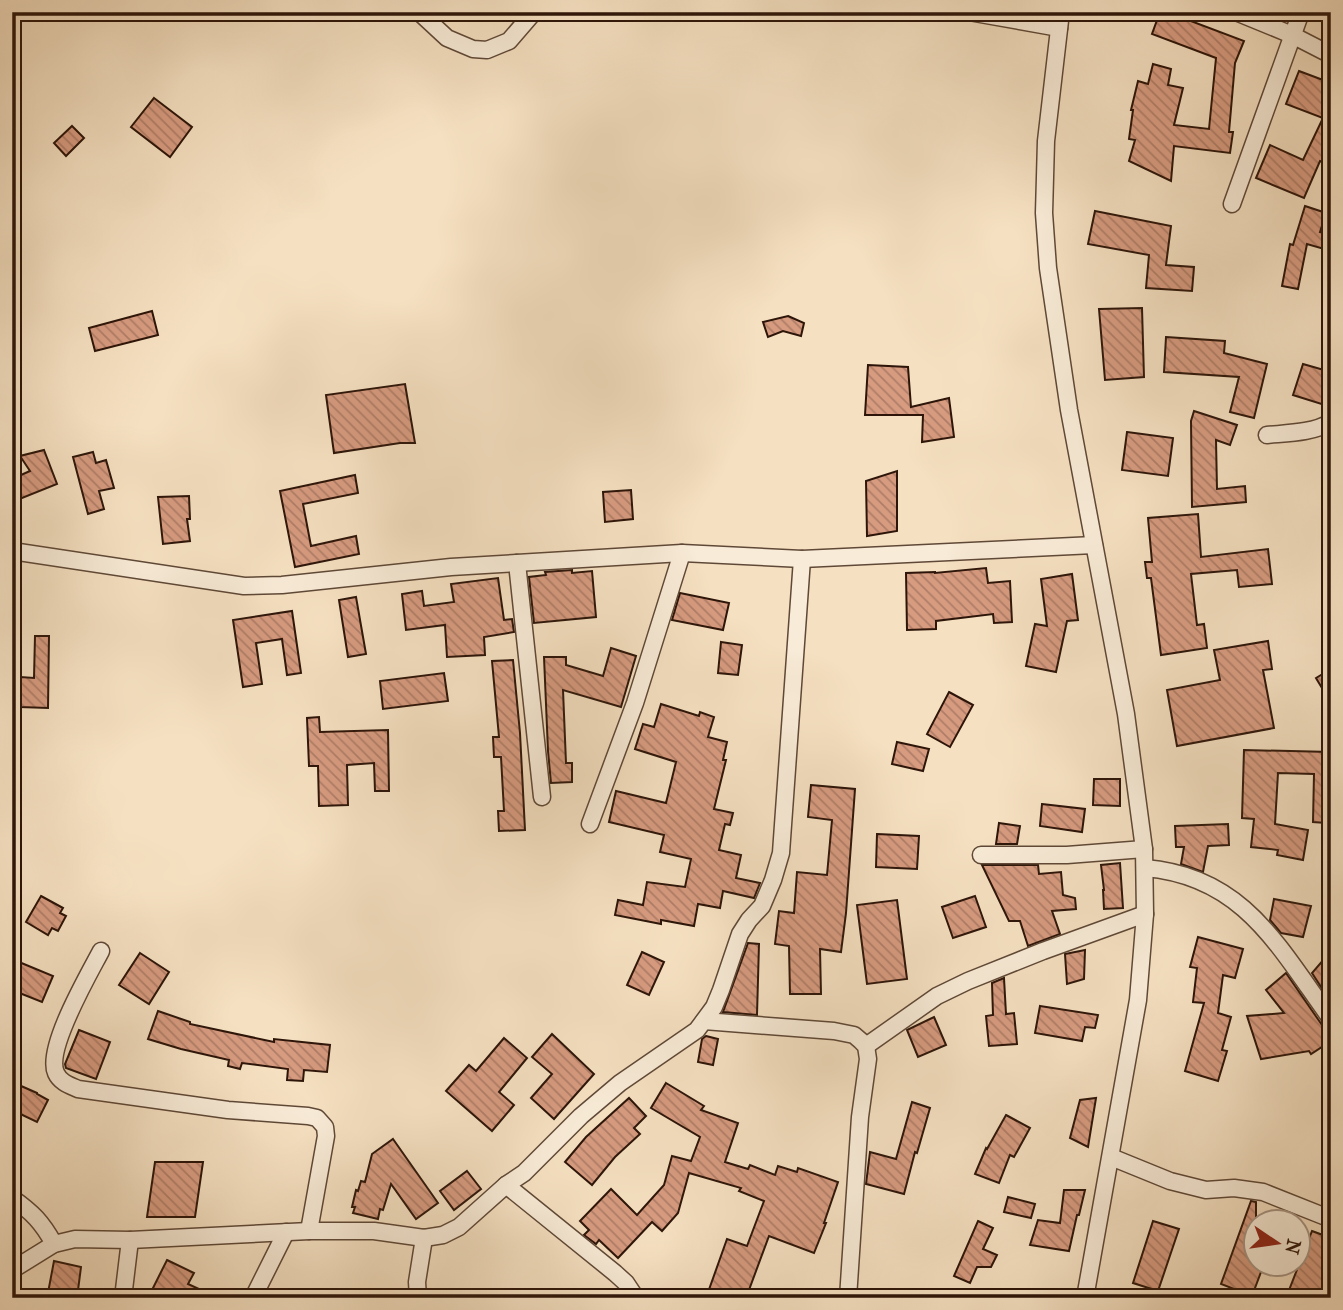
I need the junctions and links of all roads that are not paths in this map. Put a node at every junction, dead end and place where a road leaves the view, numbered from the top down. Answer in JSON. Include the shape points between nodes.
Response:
{"nodes":[{"id":1,"x":419,"y":12,"type":"edge"},
{"id":2,"x":534,"y":12,"type":"edge"},
{"id":3,"x":738,"y":12,"type":"edge"},
{"id":4,"x":787,"y":12,"type":"edge"},
{"id":5,"x":969,"y":12,"type":"edge"},
{"id":6,"x":1236,"y":12,"type":"edge"},
{"id":7,"x":1301,"y":12,"type":"edge"},
{"id":8,"x":1060,"y":20,"type":"edge"},
{"id":9,"x":1292,"y":35,"type":"junction"},
{"id":10,"x":1331,"y":55,"type":"edge"},
{"id":11,"x":1232,"y":204,"type":"dead end"},
{"id":12,"x":1331,"y":422,"type":"edge"},
{"id":13,"x":1267,"y":435,"type":"dead end"},
{"id":14,"x":1094,"y":545,"type":"junction"},
{"id":15,"x":12,"y":551,"type":"edge"},
{"id":16,"x":682,"y":553,"type":"junction"},
{"id":17,"x":802,"y":559,"type":"junction"},
{"id":18,"x":517,"y":563,"type":"junction"},
{"id":19,"x":542,"y":797,"type":"dead end"},
{"id":20,"x":590,"y":824,"type":"dead end"},
{"id":21,"x":1144,"y":849,"type":"junction"},
{"id":22,"x":981,"y":855,"type":"dead end"},
{"id":23,"x":1145,"y":868,"type":"junction"},
{"id":24,"x":1145,"y":914,"type":"junction"},
{"id":25,"x":101,"y":951,"type":"dead end"},
{"id":26,"x":1331,"y":1019,"type":"edge"},
{"id":27,"x":704,"y":1021,"type":"junction"},
{"id":28,"x":866,"y":1046,"type":"junction"},
{"id":29,"x":1111,"y":1157,"type":"junction"},
{"id":30,"x":506,"y":1185,"type":"junction"},
{"id":31,"x":12,"y":1198,"type":"edge"},
{"id":32,"x":1331,"y":1219,"type":"edge"},
{"id":33,"x":286,"y":1231,"type":"junction"},
{"id":34,"x":309,"y":1231,"type":"junction"},
{"id":35,"x":424,"y":1238,"type":"junction"},
{"id":36,"x":130,"y":1240,"type":"junction"},
{"id":37,"x":54,"y":1244,"type":"junction"},
{"id":38,"x":12,"y":1270,"type":"edge"},
{"id":39,"x":123,"y":1298,"type":"edge"},
{"id":40,"x":253,"y":1298,"type":"edge"},
{"id":41,"x":418,"y":1298,"type":"edge"},
{"id":42,"x":636,"y":1298,"type":"edge"},
{"id":43,"x":848,"y":1298,"type":"edge"},
{"id":44,"x":1085,"y":1298,"type":"edge"}],
"edges":[{"from":1,"to":2,"type":"street","via":[[447,38],[487,50],[509,41]]},
{"from":3,"to":4,"type":"street"},
{"from":5,"to":8,"type":"street"},
{"from":6,"to":9,"type":"street"},
{"from":7,"to":9,"type":"street"},
{"from":8,"to":14,"type":"street","via":[[1046,141],[1044,213],[1069,410]]},
{"from":9,"to":10,"type":"street"},
{"from":9,"to":11,"type":"street"},
{"from":12,"to":13,"type":"street","via":[[1297,433]]},
{"from":14,"to":17,"type":"street"},
{"from":14,"to":21,"type":"street","via":[[1126,714]]},
{"from":15,"to":18,"type":"street","via":[[244,586]]},
{"from":16,"to":17,"type":"street"},
{"from":16,"to":18,"type":"street"},
{"from":16,"to":20,"type":"street","via":[[635,703]]},
{"from":17,"to":27,"type":"street","via":[[781,853],[762,906],[740,934],[714,1007]]},
{"from":18,"to":19,"type":"street"},
{"from":21,"to":22,"type":"street"},
{"from":21,"to":23,"type":"street"},
{"from":23,"to":24,"type":"street"},
{"from":23,"to":26,"type":"street","via":[[1167,869],[1205,881],[1232,898],[1265,927]]},
{"from":24,"to":28,"type":"street","via":[[968,981],[937,996]]},
{"from":24,"to":29,"type":"street","via":[[1138,1000]]},
{"from":25,"to":34,"type":"street","via":[[61,1031],[55,1072],[78,1089],[317,1118],[326,1127],[326,1136]]},
{"from":27,"to":28,"type":"street","via":[[834,1031],[853,1035]]},
{"from":27,"to":30,"type":"street","via":[[698,1030],[620,1083],[524,1174]]},
{"from":28,"to":43,"type":"street"},
{"from":29,"to":32,"type":"street","via":[[1206,1190],[1263,1192]]},
{"from":29,"to":44,"type":"street"},
{"from":30,"to":35,"type":"street","via":[[459,1227]]},
{"from":30,"to":42,"type":"street","via":[[626,1283]]},
{"from":31,"to":37,"type":"street","via":[[32,1212]]},
{"from":33,"to":34,"type":"street"},
{"from":33,"to":36,"type":"street"},
{"from":33,"to":40,"type":"street"},
{"from":34,"to":35,"type":"street","via":[[374,1231]]},
{"from":35,"to":41,"type":"street"},
{"from":36,"to":37,"type":"street","via":[[75,1239]]},
{"from":36,"to":39,"type":"street"},
{"from":37,"to":38,"type":"street"}]}
